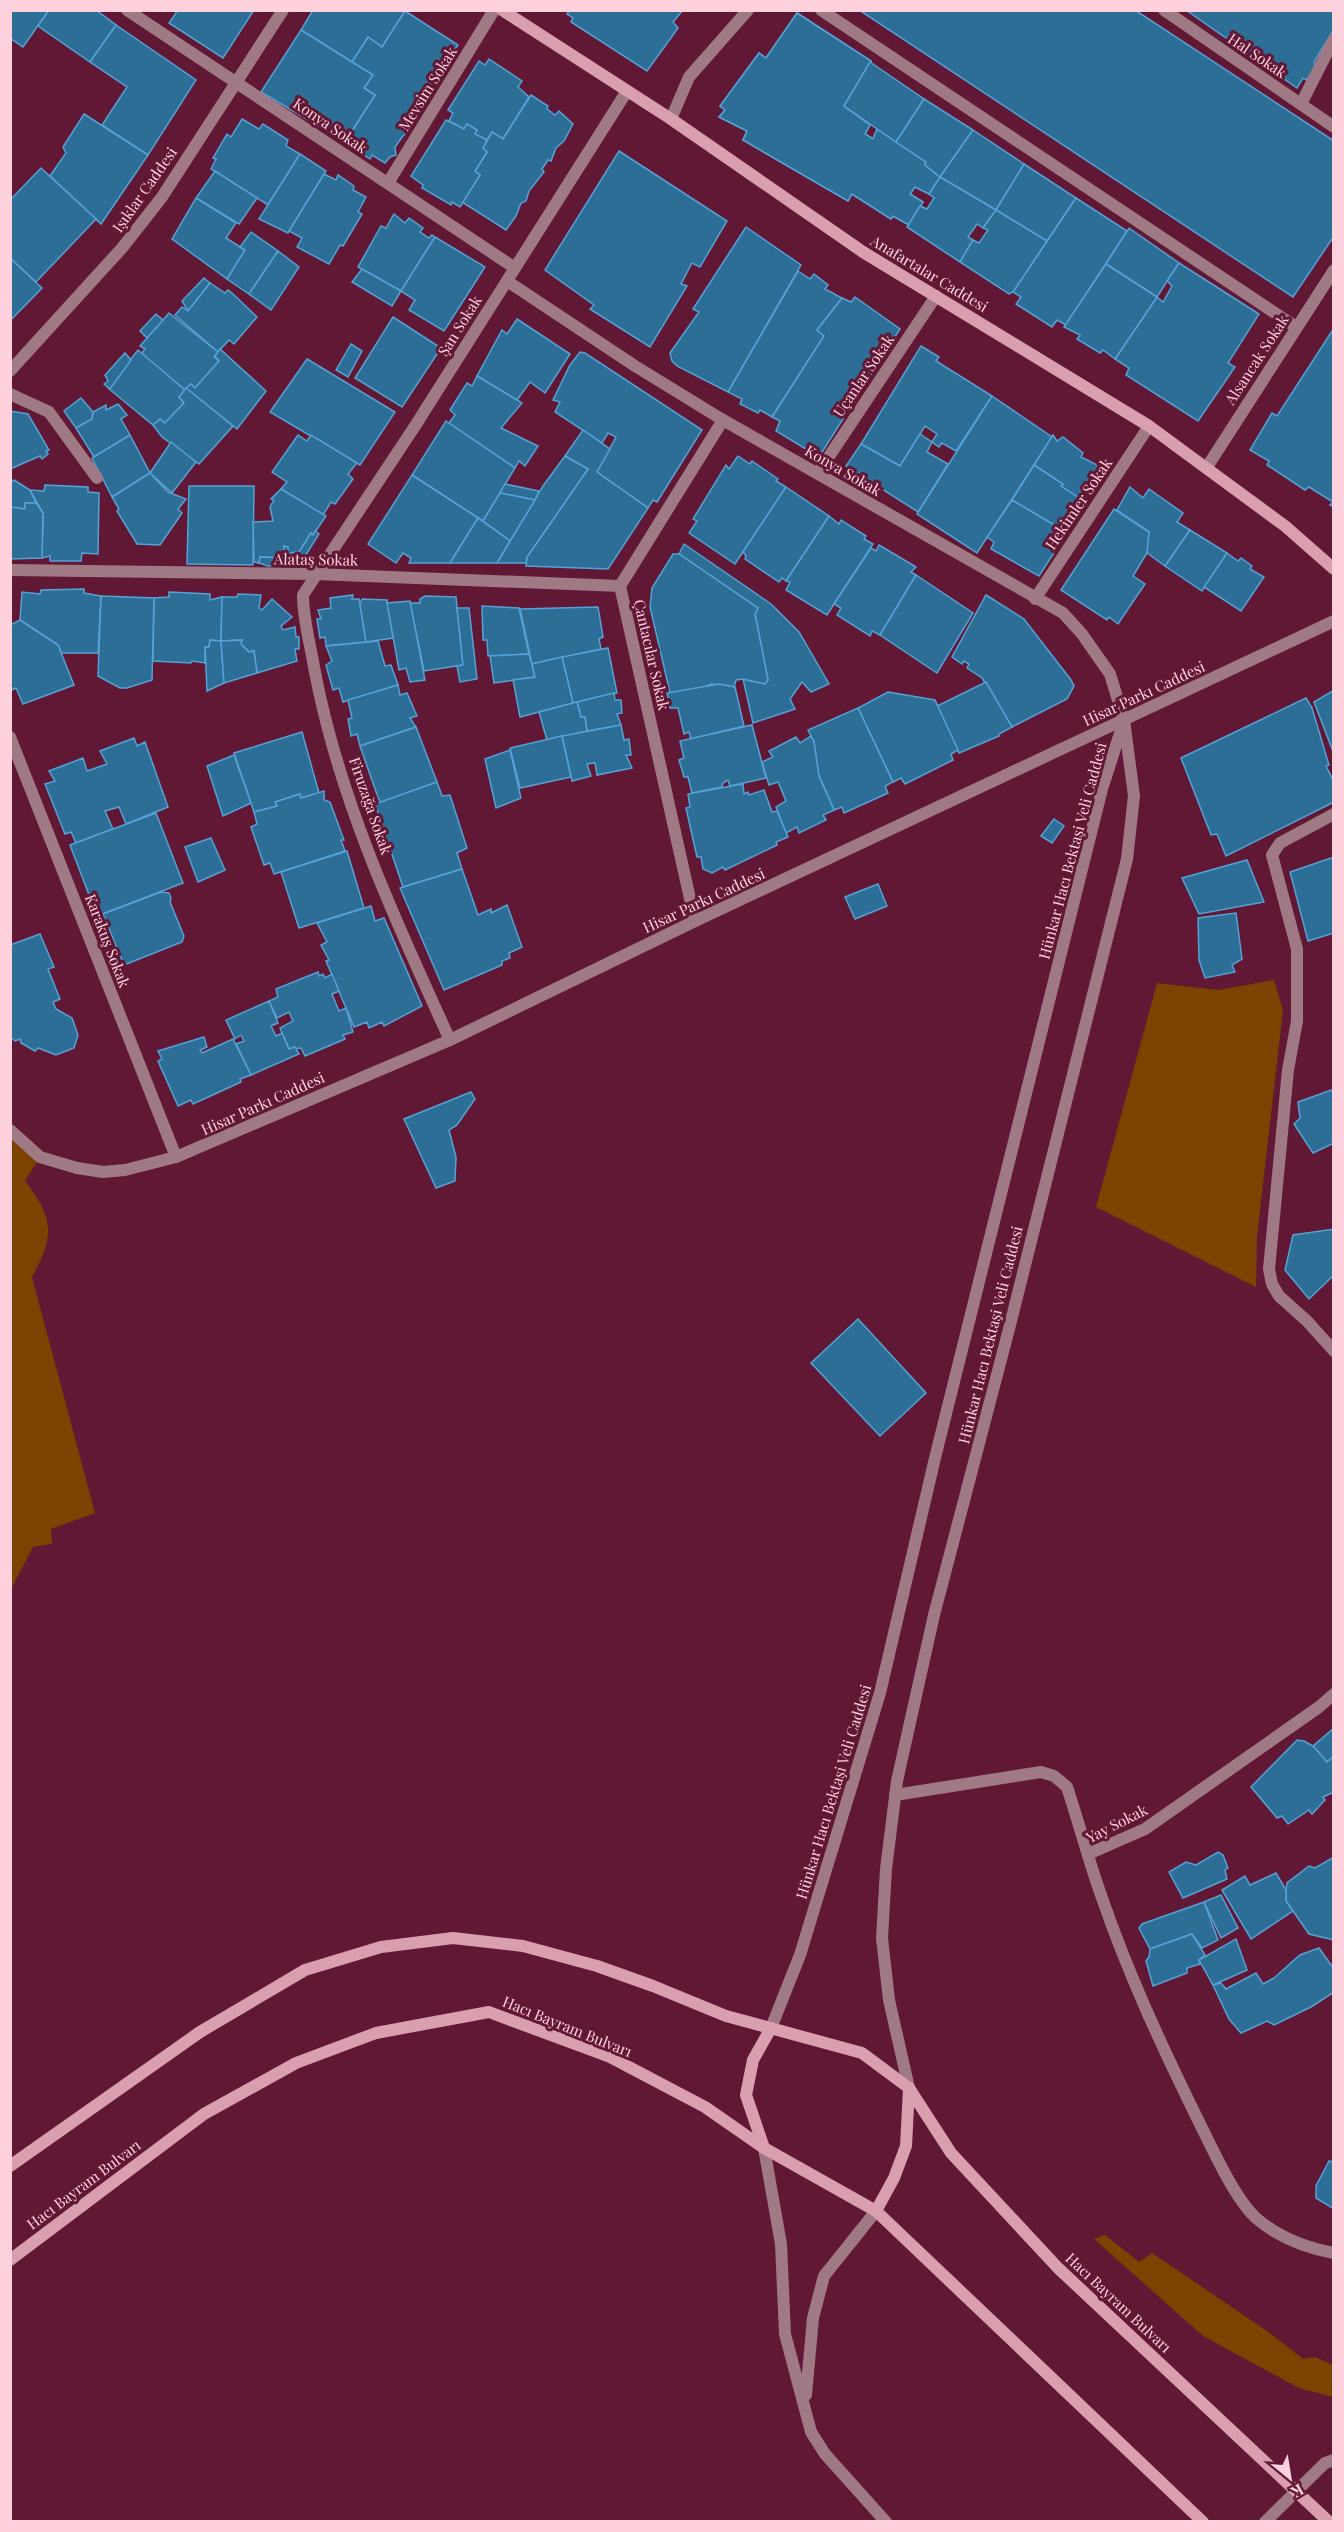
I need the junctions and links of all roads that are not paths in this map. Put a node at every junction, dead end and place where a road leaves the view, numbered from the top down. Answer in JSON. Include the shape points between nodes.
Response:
{"nodes":[{"id":1,"x":128,"y":10,"type":"edge"},
{"id":2,"x":283,"y":10,"type":"edge"},
{"id":3,"x":495,"y":10,"type":"edge"},
{"id":4,"x":502,"y":10,"type":"edge"},
{"id":5,"x":748,"y":10,"type":"edge"},
{"id":6,"x":822,"y":10,"type":"edge"},
{"id":7,"x":1164,"y":10,"type":"edge"},
{"id":8,"x":1334,"y":39,"type":"edge"},
{"id":9,"x":236,"y":82,"type":"junction"},
{"id":10,"x":627,"y":92,"type":"junction"},
{"id":11,"x":1301,"y":104,"type":"junction"},
{"id":12,"x":670,"y":119,"type":"junction"},
{"id":13,"x":1334,"y":127,"type":"edge"},
{"id":14,"x":388,"y":183,"type":"junction"},
{"id":15,"x":515,"y":268,"type":"junction"},
{"id":16,"x":1334,"y":270,"type":"edge"},
{"id":17,"x":507,"y":281,"type":"junction"},
{"id":18,"x":936,"y":296,"type":"junction"},
{"id":19,"x":1296,"y":327,"type":"junction"},
{"id":20,"x":10,"y":371,"type":"edge"},
{"id":21,"x":10,"y":394,"type":"edge"},
{"id":22,"x":723,"y":420,"type":"junction"},
{"id":23,"x":1149,"y":426,"type":"junction"},
{"id":24,"x":1207,"y":467,"type":"junction"},
{"id":25,"x":818,"y":473,"type":"junction"},
{"id":26,"x":96,"y":478,"type":"dead end"},
{"id":27,"x":1334,"y":569,"type":"edge"},
{"id":28,"x":10,"y":570,"type":"edge"},
{"id":29,"x":315,"y":574,"type":"junction"},
{"id":30,"x":620,"y":586,"type":"junction"},
{"id":31,"x":1035,"y":599,"type":"junction"},
{"id":32,"x":1334,"y":621,"type":"edge"},
{"id":33,"x":1124,"y":720,"type":"junction"},
{"id":34,"x":10,"y":737,"type":"edge"},
{"id":35,"x":1334,"y":814,"type":"edge"},
{"id":36,"x":695,"y":921,"type":"junction"},
{"id":37,"x":450,"y":1040,"type":"junction"},
{"id":38,"x":10,"y":1130,"type":"edge"},
{"id":39,"x":176,"y":1157,"type":"junction"},
{"id":40,"x":1334,"y":1351,"type":"edge"},
{"id":41,"x":1334,"y":1694,"type":"edge"},
{"id":42,"x":895,"y":1795,"type":"junction"},
{"id":43,"x":1088,"y":1854,"type":"junction"},
{"id":44,"x":771,"y":2028,"type":"junction"},
{"id":45,"x":909,"y":2088,"type":"junction"},
{"id":46,"x":764,"y":2148,"type":"junction"},
{"id":47,"x":10,"y":2166,"type":"edge"},
{"id":48,"x":876,"y":2211,"type":"junction"},
{"id":49,"x":1334,"y":2253,"type":"edge"},
{"id":50,"x":10,"y":2260,"type":"edge"},
{"id":51,"x":805,"y":2402,"type":"junction"},
{"id":52,"x":1334,"y":2460,"type":"edge"},
{"id":53,"x":1296,"y":2491,"type":"junction"},
{"id":54,"x":886,"y":2522,"type":"edge"},
{"id":55,"x":1203,"y":2522,"type":"edge"},
{"id":56,"x":1265,"y":2522,"type":"edge"},
{"id":57,"x":1329,"y":2522,"type":"edge"}],
"edges":[{"from":1,"to":9,"type":"street","name":"Konya Sokak"},
{"from":2,"to":9,"type":"street","name":"Işıklar Caddesi"},
{"from":3,"to":14,"type":"street","name":"Mevsim Sokak"},
{"from":4,"to":10,"type":"main road","name":"Anafartalar Caddesi"},
{"from":5,"to":12,"type":"street","via":[[689,77]]},
{"from":6,"to":19,"type":"street"},
{"from":7,"to":11,"type":"street","name":"Hal Sokak"},
{"from":8,"to":11,"type":"street"},
{"from":9,"to":14,"type":"street","name":"Konya Sokak"},
{"from":9,"to":20,"type":"street","name":"Işıklar Caddesi","via":[[162,198]]},
{"from":10,"to":12,"type":"main road","name":"Anafartalar Caddesi"},
{"from":10,"to":15,"type":"street","name":"Şan Sokak"},
{"from":11,"to":13,"type":"street","name":"Hal Sokak"},
{"from":12,"to":18,"type":"main road","name":"Anafartalar Caddesi","via":[[863,252]]},
{"from":14,"to":15,"type":"street","name":"Konya Sokak"},
{"from":15,"to":17,"type":"street","name":"Şan Sokak"},
{"from":16,"to":19,"type":"street","name":"Alsancak Sokak"},
{"from":17,"to":22,"type":"street","name":"Konya Sokak"},
{"from":17,"to":29,"type":"street","name":"Şan Sokak"},
{"from":18,"to":23,"type":"main road","name":"Anafartalar Caddesi"},
{"from":18,"to":25,"type":"street","name":"Uçanlar Sokak"},
{"from":19,"to":24,"type":"street","name":"Alsancak Sokak"},
{"from":21,"to":26,"type":"street","via":[[49,412]]},
{"from":22,"to":25,"type":"street","name":"Konya Sokak"},
{"from":22,"to":30,"type":"street","name":"Çantacılar Sokak"},
{"from":23,"to":24,"type":"main road","name":"Anafartalar Caddesi"},
{"from":23,"to":31,"type":"street","name":"Hekimler Sokak"},
{"from":24,"to":27,"type":"main road","name":"Anafartalar Caddesi"},
{"from":25,"to":31,"type":"street","name":"Konya Sokak"},
{"from":28,"to":29,"type":"street","name":"Alataş Sokak"},
{"from":29,"to":30,"type":"street","name":"Alataş Sokak"},
{"from":29,"to":37,"type":"street","name":"Firuzağa Sokak","via":[[303,595],[303,607],[323,713],[358,826]]},
{"from":30,"to":36,"type":"street","name":"Çantacılar Sokak"},
{"from":31,"to":33,"type":"street","name":"Konya Sokak","via":[[1063,613],[1082,634],[1110,674]]},
{"from":32,"to":33,"type":"street","name":"Hisar Parkı Caddesi"},
{"from":33,"to":36,"type":"street","name":"Hisar Parkı Caddesi"},
{"from":33,"to":42,"type":"street","name":"Hünkar Hacı Bektaşi Veli Caddesi","via":[[1134,796],[1126,858],[934,1616]]},
{"from":33,"to":44,"type":"street","name":"Hünkar Hacı Bektaşi Veli Caddesi","via":[[1102,789],[880,1693],[800,1955]]},
{"from":34,"to":39,"type":"street","name":"Karakuş Sokak"},
{"from":35,"to":40,"type":"street","via":[[1280,843],[1272,855],[1297,961],[1296,1021],[1269,1269],[1279,1296]]},
{"from":36,"to":37,"type":"street","name":"Hisar Parkı Caddesi"},
{"from":37,"to":39,"type":"street","name":"Hisar Parkı Caddesi"},
{"from":38,"to":39,"type":"street","name":"Hisar Parkı Caddesi","via":[[40,1157],[77,1168],[125,1170]]},
{"from":41,"to":43,"type":"street","name":"Yay Sokak","via":[[1145,1829]]},
{"from":42,"to":43,"type":"street","via":[[1041,1772],[1054,1776],[1066,1787]]},
{"from":42,"to":45,"type":"street","name":"Hünkar Hacı Bektaşi Veli Caddesi","via":[[882,1938],[889,2000]]},
{"from":43,"to":49,"type":"street","name":"Yay Sokak","via":[[1116,1939],[1155,2032],[1243,2202],[1255,2217],[1276,2232],[1299,2244]]},
{"from":44,"to":45,"type":"main road","name":"Hacı Bayram Bulvarı","via":[[862,2053]]},
{"from":44,"to":46,"type":"main road","via":[[753,2060],[746,2095]]},
{"from":44,"to":47,"type":"main road","name":"Hacı Bayram Bulvarı","via":[[726,2016],[597,1966],[523,1946],[453,1938],[381,1947],[304,1970],[209,2026]]},
{"from":45,"to":48,"type":"main road","via":[[906,2146]]},
{"from":45,"to":53,"type":"main road","name":"Hacı Bayram Bulvarı","via":[[951,2153],[1058,2268]]},
{"from":46,"to":48,"type":"main road","name":"Hacı Bayram Bulvarı"},
{"from":46,"to":50,"type":"main road","name":"Hacı Bayram Bulvarı","via":[[705,2108],[610,2057],[489,2012],[376,2032],[286,2068],[204,2114]]},
{"from":46,"to":51,"type":"street","via":[[781,2244],[785,2334]]},
{"from":48,"to":51,"type":"street","via":[[824,2276],[813,2318]]},
{"from":48,"to":55,"type":"main road","name":"Hacı Bayram Bulvarı"},
{"from":51,"to":54,"type":"street","via":[[811,2432],[825,2454]]},
{"from":52,"to":53,"type":"street","via":[[1325,2463]]},
{"from":53,"to":56,"type":"street"},
{"from":53,"to":57,"type":"main road","name":"Hacı Bayram Bulvarı"}]}
